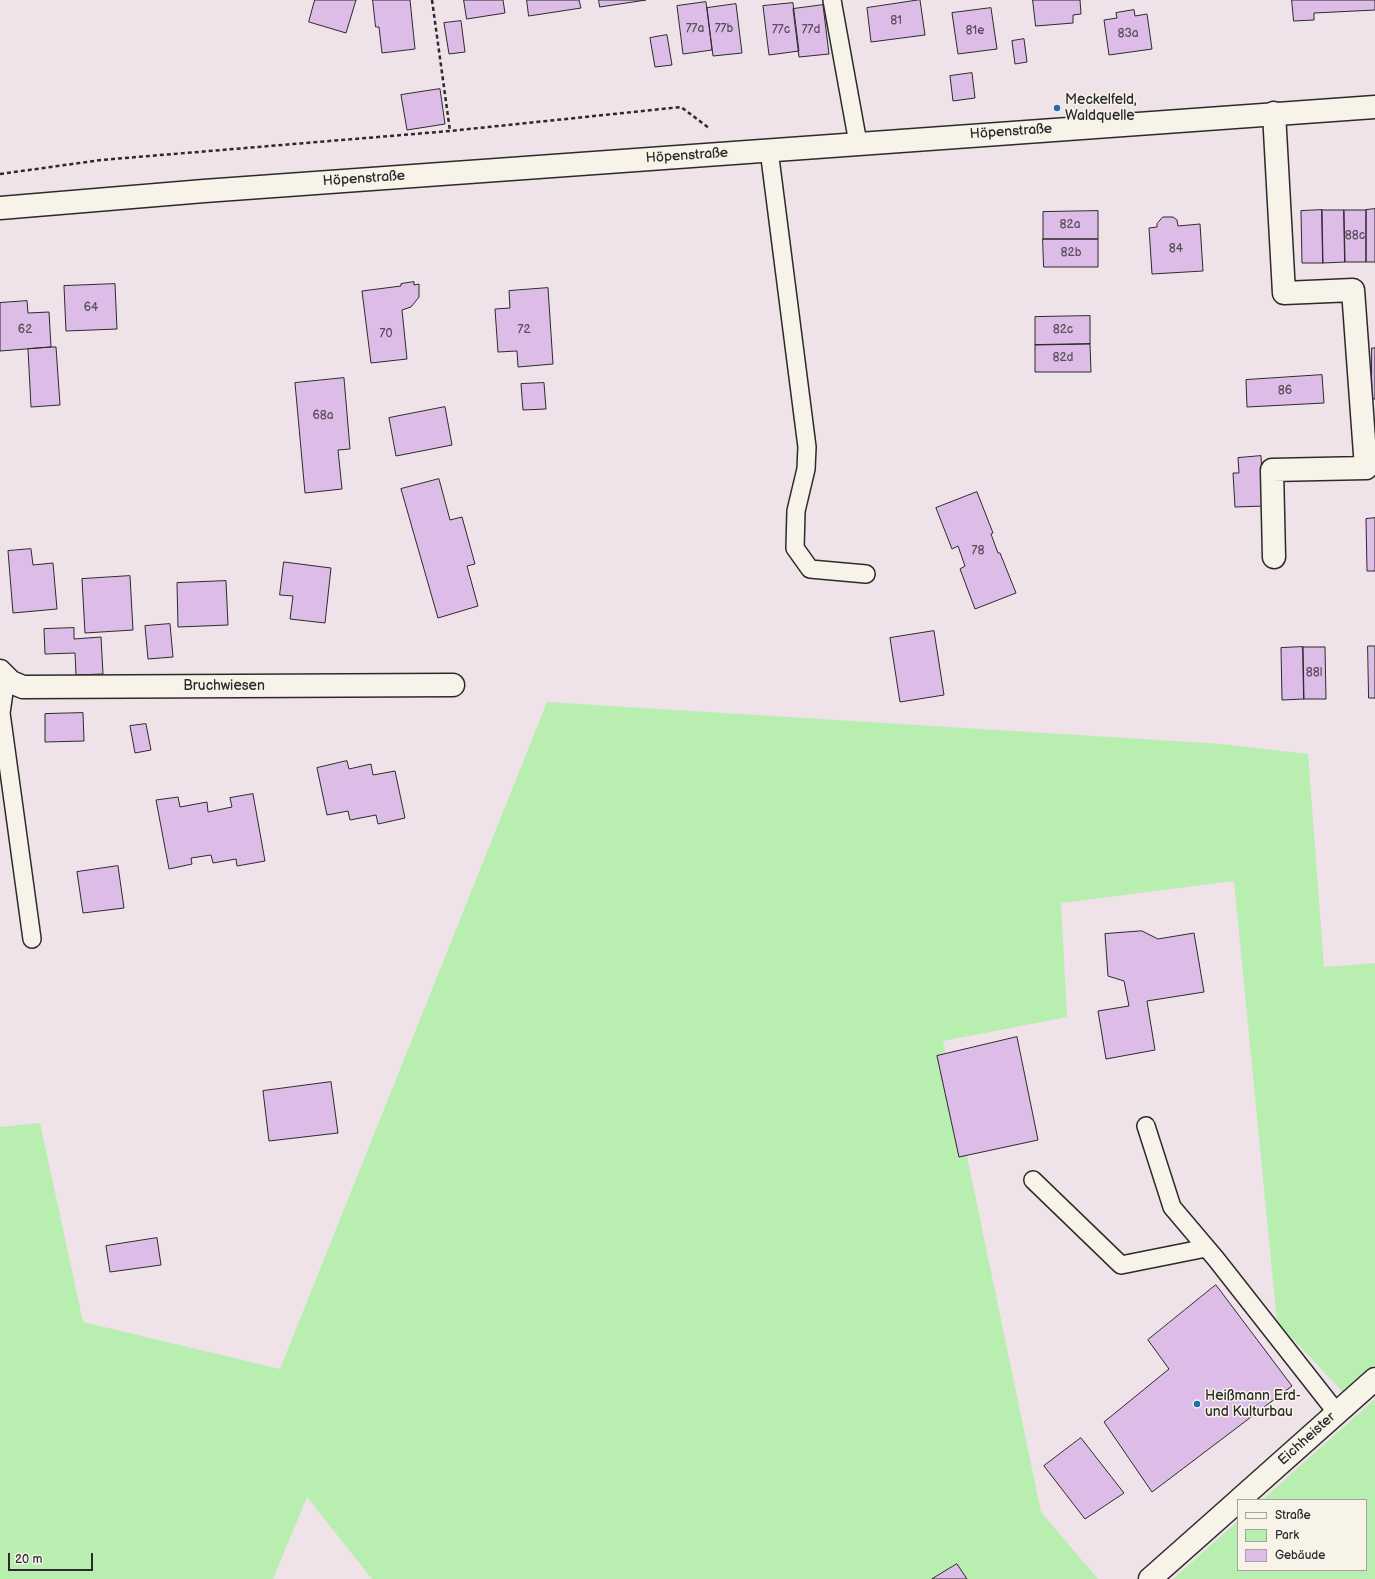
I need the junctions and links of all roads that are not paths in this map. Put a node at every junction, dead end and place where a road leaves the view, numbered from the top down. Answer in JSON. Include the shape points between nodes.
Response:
{"nodes":[{"id":1,"x":832,"y":0,"type":"edge"},
{"id":2,"x":1375,"y":107,"type":"edge"},
{"id":3,"x":1274,"y":113,"type":"junction"},
{"id":4,"x":858,"y":143,"type":"junction"},
{"id":5,"x":769,"y":150,"type":"junction"},
{"id":6,"x":0,"y":208,"type":"edge"},
{"id":7,"x":1274,"y":557,"type":"dead end"},
{"id":8,"x":866,"y":574,"type":"dead end"},
{"id":9,"x":2,"y":676,"type":"edge"},
{"id":10,"x":453,"y":685,"type":"dead end"},
{"id":11,"x":32,"y":939,"type":"dead end"},
{"id":12,"x":1146,"y":1126,"type":"dead end"},
{"id":13,"x":1033,"y":1180,"type":"dead end"},
{"id":14,"x":1206,"y":1248,"type":"junction"},
{"id":15,"x":1375,"y":1379,"type":"edge"},
{"id":16,"x":1337,"y":1413,"type":"junction"},
{"id":17,"x":1239,"y":1499,"type":"edge"},
{"id":18,"x":1237,"y":1501,"type":"edge"},
{"id":19,"x":1150,"y":1579,"type":"edge"}],
"edges":[{"from":1,"to":4,"type":"lane"},
{"from":2,"to":3,"type":"main road","name":"Höpenstraße"},
{"from":3,"to":4,"type":"main road","name":"Höpenstraße"},
{"from":3,"to":7,"type":"main road","via":[[1284,293],[1353,290],[1366,468],[1272,470]]},
{"from":4,"to":5,"type":"main road","name":"Höpenstraße"},
{"from":5,"to":6,"type":"main road","name":"Höpenstraße"},
{"from":5,"to":8,"type":"lane","via":[[807,447],[806,469],[796,511],[795,548],[810,569]]},
{"from":9,"to":10,"type":"main road","name":"Bruchwiesen","via":[[23,687]]},
{"from":9,"to":11,"type":"lane","via":[[1,713]]},
{"from":12,"to":14,"type":"lane","via":[[1172,1207]]},
{"from":13,"to":14,"type":"lane","via":[[1121,1265]]},
{"from":14,"to":16,"type":"lane"},
{"from":15,"to":16,"type":"main road","name":"Eichheister"},
{"from":16,"to":17,"type":"main road","name":"Eichheister"},
{"from":18,"to":19,"type":"main road","name":"Eichheister"}]}
